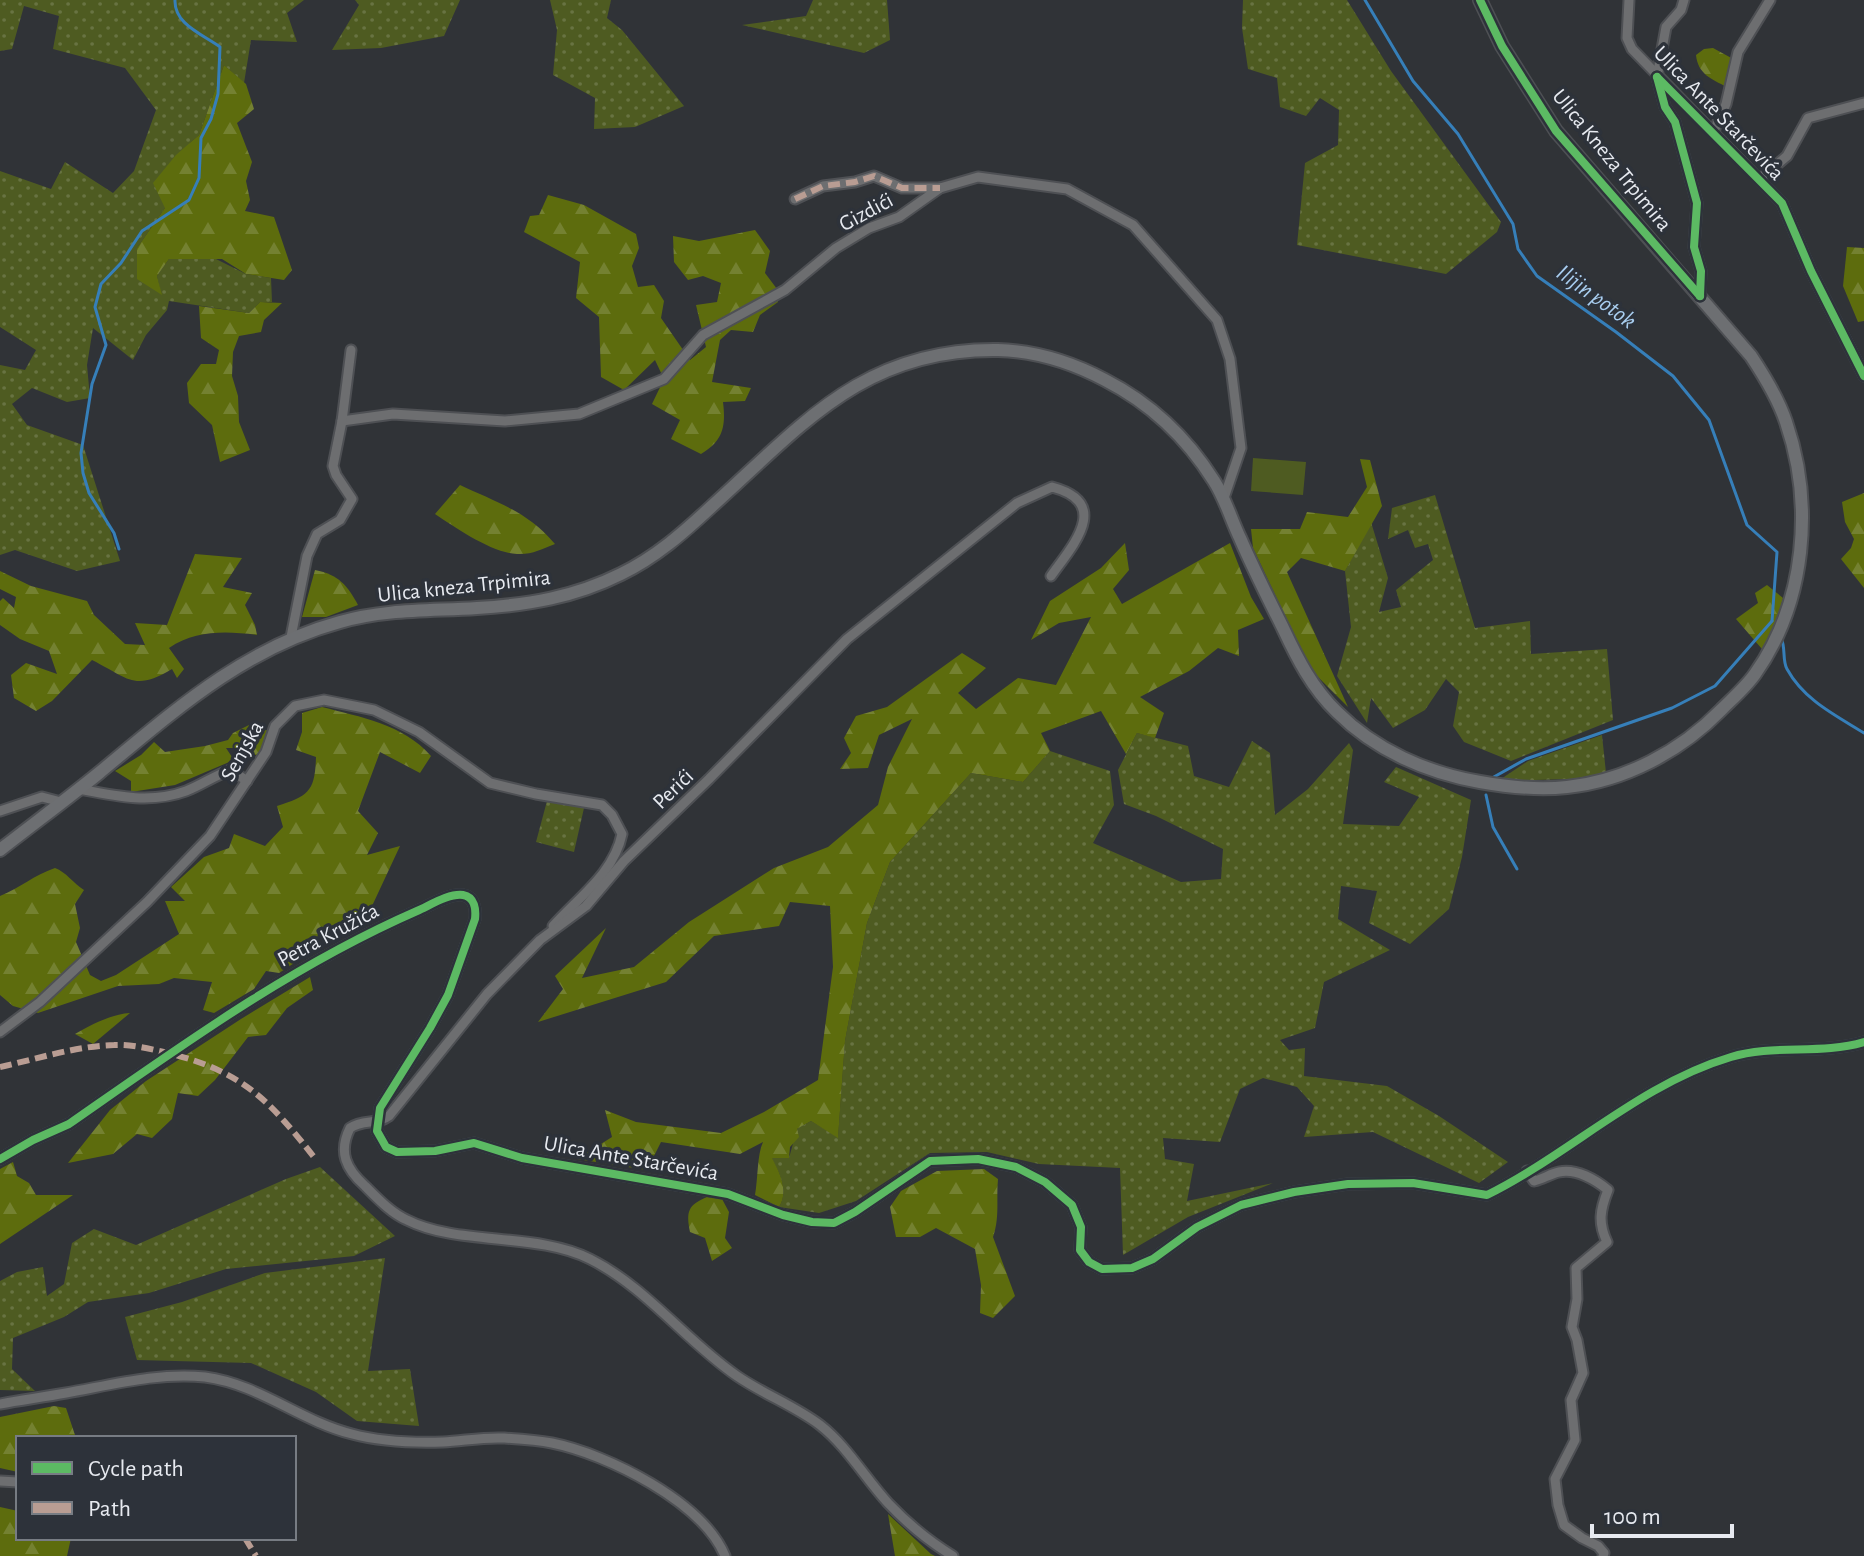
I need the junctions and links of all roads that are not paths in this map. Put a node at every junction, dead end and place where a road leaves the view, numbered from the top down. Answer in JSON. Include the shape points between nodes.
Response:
{"nodes":[{"id":1,"x":1480,"y":0,"type":"edge"},
{"id":2,"x":1629,"y":0,"type":"edge"},
{"id":3,"x":1684,"y":0,"type":"edge"},
{"id":4,"x":1770,"y":0,"type":"edge"},
{"id":5,"x":1657,"y":77,"type":"junction"},
{"id":6,"x":1864,"y":103,"type":"edge"},
{"id":7,"x":1713,"y":133,"type":"junction"},
{"id":8,"x":1760,"y":179,"type":"junction"},
{"id":9,"x":940,"y":188,"type":"junction"},
{"id":10,"x":795,"y":199,"type":"dead end"},
{"id":11,"x":1700,"y":296,"type":"junction"},
{"id":12,"x":351,"y":350,"type":"dead end"},
{"id":13,"x":1864,"y":376,"type":"edge"},
{"id":14,"x":342,"y":421,"type":"junction"},
{"id":15,"x":1187,"y":444,"type":"joint"},
{"id":16,"x":1224,"y":498,"type":"junction"},
{"id":17,"x":1051,"y":576,"type":"dead end"},
{"id":18,"x":291,"y":637,"type":"junction"},
{"id":19,"x":247,"y":781,"type":"junction"},
{"id":20,"x":79,"y":789,"type":"junction"},
{"id":21,"x":61,"y":802,"type":"junction"},
{"id":22,"x":0,"y":811,"type":"edge"},
{"id":23,"x":0,"y":850,"type":"edge"},
{"id":24,"x":540,"y":940,"type":"junction"},
{"id":25,"x":0,"y":1032,"type":"edge"},
{"id":26,"x":1864,"y":1042,"type":"edge"},
{"id":27,"x":377,"y":1122,"type":"junction"},
{"id":28,"x":0,"y":1159,"type":"edge"},
{"id":29,"x":1527,"y":1171,"type":"junction"},
{"id":30,"x":0,"y":1404,"type":"edge"},
{"id":31,"x":725,"y":1556,"type":"edge"},
{"id":32,"x":953,"y":1556,"type":"edge"},
{"id":33,"x":1603,"y":1556,"type":"edge"}],
"edges":[{"from":1,"to":11,"type":"main road","name":"Ulica Kneza Trpimira","via":[[1502,46],[1556,131]]},
{"from":2,"to":5,"type":"street","name":"Ulica Ante Starčevića","via":[[1627,38]]},
{"from":3,"to":5,"type":"street","via":[[1666,27]]},
{"from":4,"to":7,"type":"street","via":[[1738,52]]},
{"from":5,"to":7,"type":"street","name":"Ulica Ante Starčevića"},
{"from":5,"to":11,"type":"street","via":[[1697,203],[1694,247],[1701,271]]},
{"from":6,"to":8,"type":"street","via":[[1808,118],[1787,156]]},
{"from":7,"to":8,"type":"street","name":"Ulica Ante Starčevića"},
{"from":8,"to":13,"type":"street","name":"Ulica Ante Starčevića","via":[[1782,203]]},
{"from":9,"to":10,"type":"street","via":[[902,188],[874,176],[823,186]]},
{"from":9,"to":14,"type":"street","name":"Gizdići","via":[[899,217],[836,248],[785,290],[703,335],[664,379],[579,414],[505,421],[393,414]]},
{"from":9,"to":16,"type":"street","name":"Gizdići","via":[[978,177],[1067,189],[1133,225],[1150,243],[1217,320],[1230,359],[1241,448]]},
{"from":11,"to":16,"type":"main road","name":"Ulica Kneza Trpimira","via":[[1771,386],[1797,463],[1803,531],[1783,620],[1753,677],[1698,734],[1638,769],[1570,787],[1510,787],[1445,776],[1383,748],[1337,712],[1303,670]]},
{"from":12,"to":14,"type":"street"},
{"from":14,"to":18,"type":"street","via":[[333,466],[352,499],[340,520],[317,534],[307,556]]},
{"from":15,"to":16,"type":"main road","name":"Ulica Kneza Trpimira"},
{"from":15,"to":18,"type":"main road","name":"Ulica kneza Trpimira","via":[[1147,405],[1082,368],[1003,350],[916,359],[843,392],[674,541],[615,578],[548,600],[404,610]]},
{"from":17,"to":24,"type":"street","name":"Perići","via":[[1082,531],[1085,514],[1070,491],[1052,487],[1017,503],[847,639],[624,861],[586,906]]},
{"from":18,"to":20,"type":"main road","name":"Ulica kneza Trpimira","via":[[191,697]]},
{"from":19,"to":20,"type":"street","via":[[231,770],[168,797],[141,799]]},
{"from":19,"to":24,"type":"street","name":"Senjska","via":[[275,726],[295,706],[324,700],[374,710],[419,732],[490,783],[602,805],[622,834],[619,851]]},
{"from":19,"to":25,"type":"street","name":"Senjska","via":[[210,836],[147,902],[40,1002]]},
{"from":20,"to":21,"type":"main road","name":"Ulica kneza Trpimira"},
{"from":21,"to":22,"type":"street","via":[[42,797]]},
{"from":21,"to":23,"type":"main road","name":"Ulica kneza Trpimira"},
{"from":24,"to":27,"type":"street","name":"Perići","via":[[487,994],[389,1116]]},
{"from":26,"to":29,"type":"street","name":"Ulica Ante Starčevića","via":[[1732,1056],[1626,1108]]},
{"from":27,"to":28,"type":"street","name":"Petra Kružića","via":[[380,1108],[460,968],[476,909],[463,895],[381,927],[281,980],[69,1124]]},
{"from":27,"to":29,"type":"street","name":"Ulica Ante Starčevića","via":[[380,1140],[397,1152],[474,1143],[522,1158],[728,1194],[812,1222],[834,1223],[930,1161],[978,1159],[1016,1167],[1072,1205],[1081,1227],[1080,1250],[1102,1269],[1132,1268],[1241,1205],[1294,1192],[1413,1183],[1487,1195]]},
{"from":27,"to":32,"type":"street","name":"Perići","via":[[350,1128],[345,1161],[353,1175],[404,1219],[589,1258],[736,1376],[821,1426],[888,1503]]},
{"from":29,"to":33,"type":"street","via":[[1534,1181],[1561,1171],[1594,1178],[1608,1190],[1600,1227],[1607,1242],[1576,1268],[1572,1327],[1583,1373],[1571,1400],[1575,1440],[1555,1479],[1564,1525],[1598,1546]]},
{"from":30,"to":31,"type":"street","via":[[163,1377],[205,1377],[252,1389],[350,1434],[391,1442],[500,1438],[553,1443],[603,1461],[682,1503],[705,1525]]}]}
